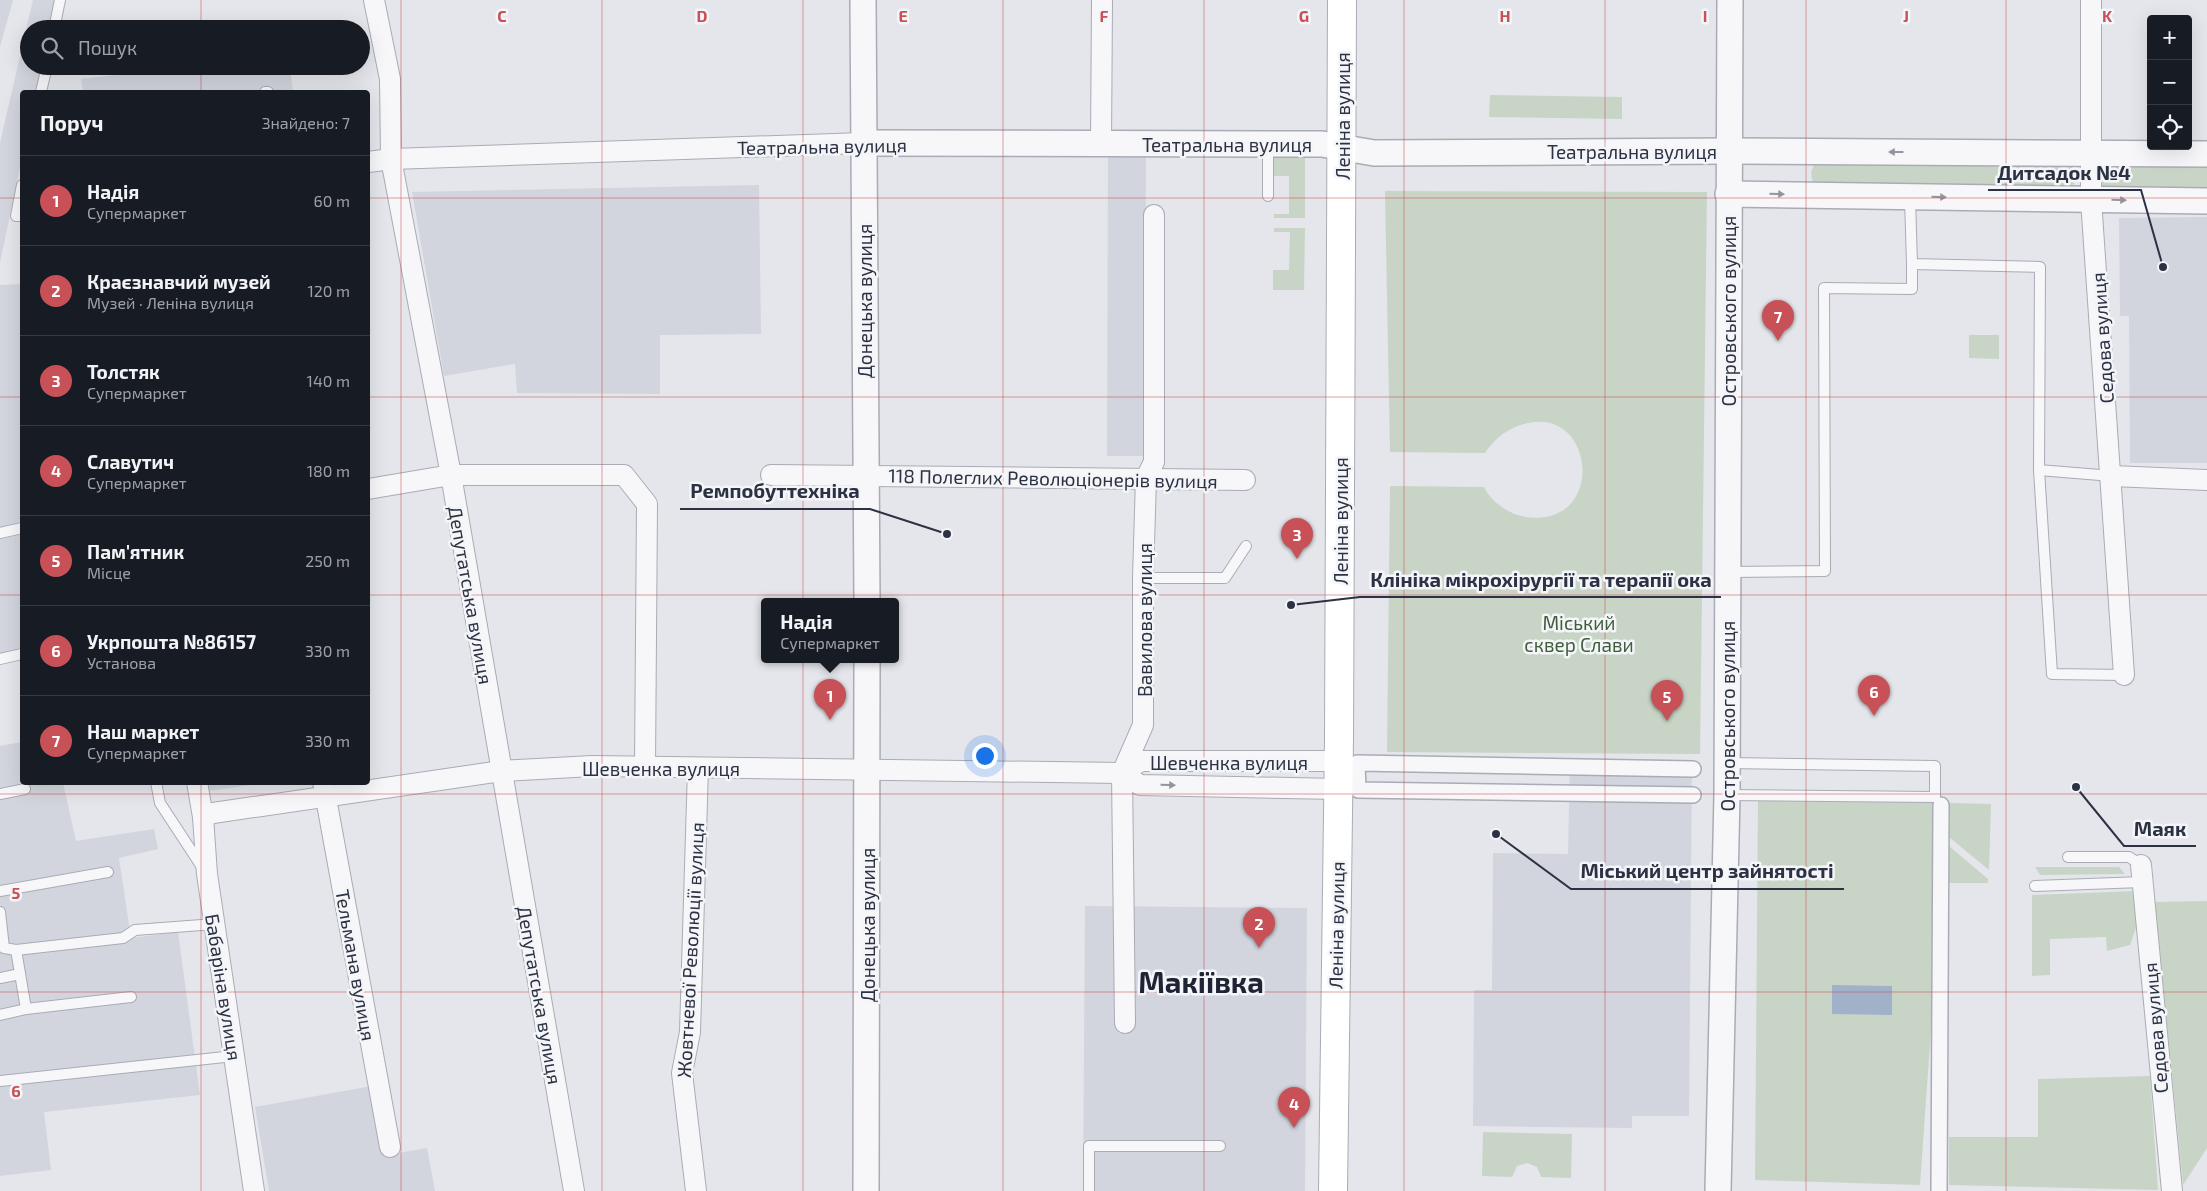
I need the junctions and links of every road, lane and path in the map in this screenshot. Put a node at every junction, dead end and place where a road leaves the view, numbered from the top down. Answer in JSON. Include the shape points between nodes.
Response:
{"nodes":[{"id":1,"x":60,"y":0,"type":"edge"},
{"id":2,"x":374,"y":0,"type":"edge"},
{"id":3,"x":863,"y":0,"type":"edge"},
{"id":4,"x":1102,"y":0,"type":"edge"},
{"id":5,"x":1342,"y":0,"type":"edge"},
{"id":6,"x":1730,"y":0,"type":"edge"},
{"id":7,"x":2091,"y":0,"type":"edge"},
{"id":8,"x":56,"y":20,"type":"edge"},
{"id":9,"x":44,"y":75,"type":"edge"},
{"id":10,"x":41,"y":90,"type":"edge"},
{"id":11,"x":863,"y":143,"type":"junction"},
{"id":12,"x":1101,"y":144,"type":"junction"},
{"id":13,"x":1268,"y":144,"type":"junction"},
{"id":14,"x":1342,"y":148,"type":"junction"},
{"id":15,"x":1728,"y":150,"type":"junction"},
{"id":16,"x":2091,"y":153,"type":"junction"},
{"id":17,"x":2207,"y":154,"type":"edge"},
{"id":18,"x":390,"y":159,"type":"junction"},
{"id":19,"x":370,"y":162,"type":"edge"},
{"id":20,"x":1728,"y":194,"type":"junction"},
{"id":21,"x":20,"y":195,"type":"edge"},
{"id":22,"x":1268,"y":196,"type":"dead end"},
{"id":23,"x":1910,"y":196,"type":"junction"},
{"id":24,"x":2091,"y":200,"type":"junction"},
{"id":25,"x":2207,"y":201,"type":"edge"},
{"id":26,"x":20,"y":216,"type":"edge"},
{"id":27,"x":1154,"y":216,"type":"dead end"},
{"id":28,"x":1912,"y":264,"type":"junction"},
{"id":29,"x":2039,"y":470,"type":"junction"},
{"id":30,"x":451,"y":475,"type":"junction"},
{"id":31,"x":771,"y":475,"type":"dead end"},
{"id":32,"x":866,"y":476,"type":"junction"},
{"id":33,"x":2112,"y":476,"type":"junction"},
{"id":34,"x":1146,"y":478,"type":"junction"},
{"id":35,"x":1245,"y":480,"type":"dead end"},
{"id":36,"x":2207,"y":480,"type":"edge"},
{"id":37,"x":370,"y":489,"type":"edge"},
{"id":38,"x":20,"y":528,"type":"edge"},
{"id":39,"x":0,"y":533,"type":"edge"},
{"id":40,"x":1246,"y":546,"type":"dead end"},
{"id":41,"x":1728,"y":572,"type":"junction"},
{"id":42,"x":1143,"y":578,"type":"junction"},
{"id":43,"x":867,"y":598,"type":"edge"},
{"id":44,"x":20,"y":654,"type":"edge"},
{"id":45,"x":0,"y":659,"type":"edge"},
{"id":46,"x":867,"y":663,"type":"edge"},
{"id":47,"x":2124,"y":675,"type":"joint"},
{"id":48,"x":1338,"y":761,"type":"junction"},
{"id":49,"x":1727,"y":764,"type":"junction"},
{"id":50,"x":645,"y":767,"type":"junction"},
{"id":51,"x":698,"y":768,"type":"junction"},
{"id":52,"x":1693,"y":769,"type":"dead end"},
{"id":53,"x":868,"y":770,"type":"junction"},
{"id":54,"x":501,"y":771,"type":"junction"},
{"id":55,"x":1122,"y":773,"type":"junction"},
{"id":56,"x":157,"y":785,"type":"edge"},
{"id":57,"x":198,"y":785,"type":"edge"},
{"id":58,"x":25,"y":789,"type":"dead end"},
{"id":59,"x":1338,"y":789,"type":"junction"},
{"id":60,"x":324,"y":790,"type":"edge"},
{"id":61,"x":0,"y":794,"type":"edge"},
{"id":62,"x":1693,"y":795,"type":"dead end"},
{"id":63,"x":1727,"y":795,"type":"junction"},
{"id":64,"x":1941,"y":805,"type":"dead end"},
{"id":65,"x":203,"y":817,"type":"junction"},
{"id":66,"x":2068,"y":857,"type":"dead end"},
{"id":67,"x":108,"y":872,"type":"dead end"},
{"id":68,"x":2142,"y":873,"type":"junction"},
{"id":69,"x":207,"y":874,"type":"junction"},
{"id":70,"x":2035,"y":886,"type":"dead end"},
{"id":71,"x":0,"y":891,"type":"edge"},
{"id":72,"x":0,"y":912,"type":"edge"},
{"id":73,"x":214,"y":924,"type":"junction"},
{"id":74,"x":16,"y":950,"type":"junction"},
{"id":75,"x":20,"y":974,"type":"junction"},
{"id":76,"x":0,"y":978,"type":"edge"},
{"id":77,"x":131,"y":998,"type":"dead end"},
{"id":78,"x":26,"y":1009,"type":"junction"},
{"id":79,"x":0,"y":1015,"type":"edge"},
{"id":80,"x":1126,"y":1023,"type":"dead end"},
{"id":81,"x":234,"y":1056,"type":"junction"},
{"id":82,"x":0,"y":1081,"type":"edge"},
{"id":83,"x":1220,"y":1146,"type":"dead end"},
{"id":84,"x":390,"y":1147,"type":"dead end"},
{"id":85,"x":254,"y":1191,"type":"edge"},
{"id":86,"x":574,"y":1191,"type":"edge"},
{"id":87,"x":696,"y":1191,"type":"edge"},
{"id":88,"x":866,"y":1191,"type":"edge"},
{"id":89,"x":1089,"y":1191,"type":"edge"},
{"id":90,"x":1333,"y":1191,"type":"edge"},
{"id":91,"x":1718,"y":1191,"type":"edge"},
{"id":92,"x":1939,"y":1191,"type":"edge"},
{"id":93,"x":2172,"y":1191,"type":"edge"}],
"edges":[{"from":1,"to":8,"type":"lane"},
{"from":2,"to":18,"type":"street","name":"Депутатська вулиця","via":[[390,79]]},
{"from":3,"to":11,"type":"street","name":"Донецька вулиця"},
{"from":4,"to":12,"type":"street"},
{"from":5,"to":14,"type":"main road","name":"Леніна вулиця"},
{"from":6,"to":15,"type":"street","name":"Островського вулиця"},
{"from":7,"to":16,"type":"street","name":"Седова вулиця"},
{"from":9,"to":10,"type":"lane"},
{"from":11,"to":12,"type":"street","name":"Театральна вулиця"},
{"from":11,"to":18,"type":"street","name":"Театральна вулиця"},
{"from":11,"to":32,"type":"street","name":"Донецька вулиця"},
{"from":12,"to":13,"type":"street","name":"Театральна вулиця"},
{"from":13,"to":14,"type":"street","name":"Театральна вулиця","via":[[1322,144]]},
{"from":13,"to":22,"type":"lane"},
{"from":14,"to":15,"type":"street","name":"Театральна вулиця","via":[[1374,153]]},
{"from":14,"to":48,"type":"main road","name":"Леніна вулиця"},
{"from":16,"to":15,"type":"street","name":"Театральна вулиця","one_way":true},
{"from":15,"to":20,"type":"street","name":"Островського вулиця"},
{"from":16,"to":17,"type":"street","name":"Театральна вулиця"},
{"from":16,"to":24,"type":"street","name":"Седова вулиця"},
{"from":18,"to":19,"type":"street","name":"Театральна вулиця"},
{"from":18,"to":30,"type":"street","name":"Депутатська вулиця"},
{"from":20,"to":23,"type":"street","one_way":true},
{"from":20,"to":41,"type":"street","name":"Островського вулиця"},
{"from":21,"to":26,"type":"lane","via":[[16,216]]},
{"from":23,"to":24,"type":"street","one_way":true},
{"from":23,"to":28,"type":"lane"},
{"from":24,"to":25,"type":"street","one_way":true},
{"from":24,"to":33,"type":"street","name":"Седова вулиця"},
{"from":27,"to":34,"type":"street","name":"Вавилова вулиця","via":[[1154,462]]},
{"from":28,"to":29,"type":"lane","via":[[2040,267]]},
{"from":28,"to":41,"type":"lane","via":[[1912,289],[1824,288],[1825,571]]},
{"from":29,"to":33,"type":"lane"},
{"from":29,"to":47,"type":"lane","via":[[2052,674]]},
{"from":30,"to":37,"type":"street"},
{"from":30,"to":50,"type":"street","via":[[624,475],[647,504]]},
{"from":30,"to":54,"type":"street","name":"Депутатська вулиця"},
{"from":31,"to":32,"type":"street","name":"118 Полеглих Революціонерів вулиця"},
{"from":32,"to":34,"type":"street","name":"118 Полеглих Революціонерів вулиця"},
{"from":32,"to":43,"type":"street","name":"Донецька вулиця"},
{"from":33,"to":36,"type":"street"},
{"from":33,"to":47,"type":"street","name":"Седова вулиця"},
{"from":34,"to":35,"type":"street","name":"118 Полеглих Революціонерів вулиця"},
{"from":34,"to":42,"type":"street","name":"Вавилова вулиця"},
{"from":38,"to":39,"type":"lane"},
{"from":40,"to":42,"type":"lane","via":[[1225,578]]},
{"from":41,"to":49,"type":"street","name":"Островського вулиця"},
{"from":42,"to":55,"type":"street","name":"Вавилова вулиця","via":[[1143,725]]},
{"from":44,"to":45,"type":"lane"},
{"from":46,"to":53,"type":"street","name":"Донецька вулиця"},
{"from":48,"to":55,"type":"street","name":"Шевченка вулиця","via":[[1141,761]]},
{"from":48,"to":59,"type":"main road","name":"Леніна вулиця"},
{"from":49,"to":63,"type":"street","name":"Островського вулиця"},
{"from":49,"to":63,"type":"lane","via":[[1935,766],[1935,798]]},
{"from":50,"to":51,"type":"street","name":"Шевченка вулиця"},
{"from":50,"to":54,"type":"street","name":"Шевченка вулиця"},
{"from":51,"to":53,"type":"street","name":"Шевченка вулиця"},
{"from":51,"to":87,"type":"street","name":"Жовтневої Революції вулиця","via":[[690,1032],[682,1073]]},
{"from":52,"to":62,"type":"street","via":[[1357,763],[1358,790]]},
{"from":53,"to":55,"type":"street","name":"Шевченка вулиця"},
{"from":53,"to":88,"type":"street","name":"Донецька вулиця"},
{"from":54,"to":60,"type":"street","name":"Шевченка вулиця"},
{"from":54,"to":86,"type":"street","name":"Депутатська вулиця"},
{"from":55,"to":59,"type":"street","name":"Шевченка вулиця","one_way":true,"via":[[1140,784]]},
{"from":55,"to":80,"type":"street","name":"Вавилова вулиця"},
{"from":56,"to":69,"type":"lane","via":[[160,803]]},
{"from":57,"to":65,"type":"street","name":"Бабаріна вулиця"},
{"from":58,"to":61,"type":"lane"},
{"from":59,"to":90,"type":"main road","name":"Леніна вулиця"},
{"from":60,"to":65,"type":"street","name":"Шевченка вулиця"},
{"from":60,"to":84,"type":"street","name":"Тельмана вулиця"},
{"from":63,"to":91,"type":"street","name":"Островського вулиця"},
{"from":64,"to":92,"type":"street"},
{"from":65,"to":69,"type":"street","name":"Бабаріна вулиця"},
{"from":66,"to":68,"type":"lane","via":[[2129,857]]},
{"from":67,"to":71,"type":"lane"},
{"from":68,"to":70,"type":"lane"},
{"from":68,"to":93,"type":"street","name":"Седова вулиця"},
{"from":69,"to":73,"type":"street","name":"Бабаріна вулиця"},
{"from":72,"to":74,"type":"lane","via":[[4,948]]},
{"from":73,"to":74,"type":"lane","via":[[135,930],[123,938]]},
{"from":73,"to":81,"type":"street","name":"Бабаріна вулиця"},
{"from":74,"to":75,"type":"lane"},
{"from":75,"to":76,"type":"lane"},
{"from":75,"to":78,"type":"lane"},
{"from":77,"to":78,"type":"lane"},
{"from":78,"to":79,"type":"lane"},
{"from":81,"to":82,"type":"lane"},
{"from":81,"to":85,"type":"street","name":"Бабаріна вулиця"},
{"from":83,"to":89,"type":"lane","via":[[1089,1146]]}]}
